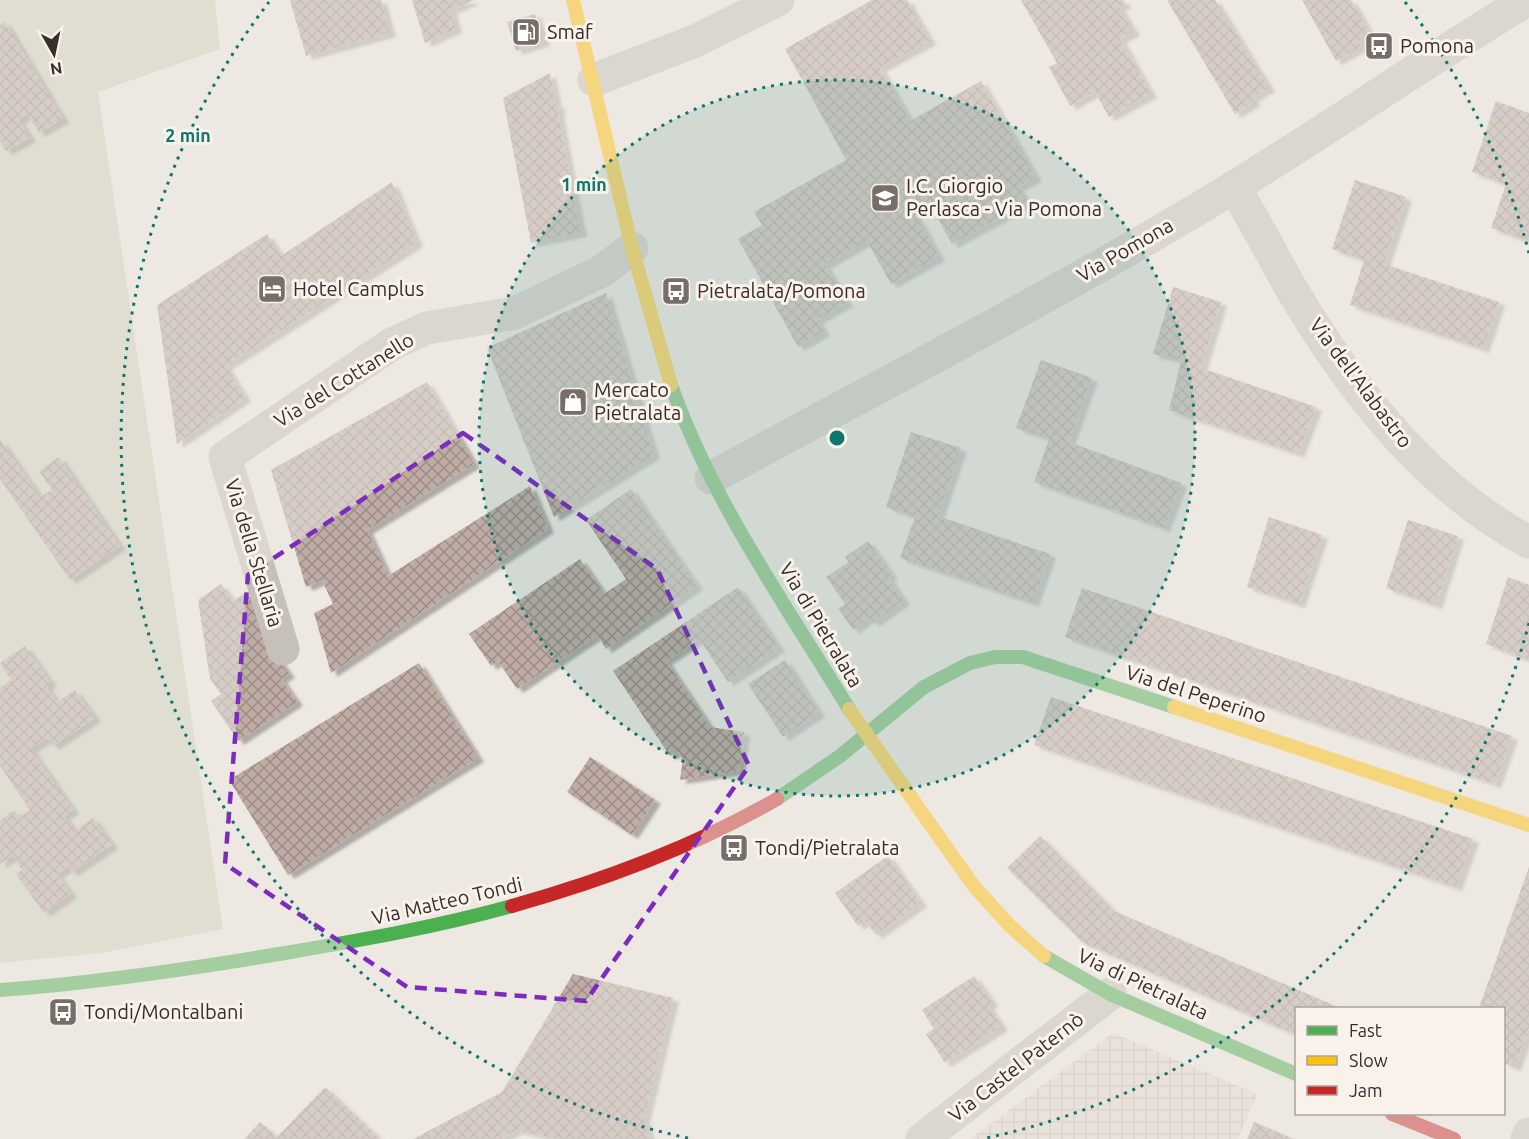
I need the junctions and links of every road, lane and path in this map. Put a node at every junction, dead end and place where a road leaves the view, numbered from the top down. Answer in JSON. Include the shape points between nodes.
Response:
{"nodes":[{"id":1,"x":573,"y":0,"type":"edge"},
{"id":2,"x":778,"y":0,"type":"edge"},
{"id":3,"x":1526,"y":0,"type":"edge"},
{"id":4,"x":1529,"y":6,"type":"edge"},
{"id":5,"x":594,"y":80,"type":"junction"},
{"id":6,"x":1234,"y":187,"type":"junction"},
{"id":7,"x":632,"y":248,"type":"junction"},
{"id":8,"x":225,"y":457,"type":"joint"},
{"id":9,"x":711,"y":478,"type":"junction"},
{"id":10,"x":1529,"y":542,"type":"edge"},
{"id":11,"x":283,"y":649,"type":"dead end"},
{"id":12,"x":866,"y":736,"type":"junction"},
{"id":13,"x":1529,"y":825,"type":"edge"},
{"id":14,"x":0,"y":990,"type":"edge"},
{"id":15,"x":1110,"y":994,"type":"junction"},
{"id":16,"x":1295,"y":1074,"type":"edge"},
{"id":17,"x":1397,"y":1115,"type":"edge"},
{"id":18,"x":1529,"y":1134,"type":"edge"},
{"id":19,"x":922,"y":1139,"type":"edge"},
{"id":20,"x":1454,"y":1139,"type":"edge"},
{"id":21,"x":1527,"y":1139,"type":"edge"}],
"edges":[{"from":1,"to":5,"type":"street","name":"Via di Pietralata"},
{"from":2,"to":5,"type":"street","via":[[695,41]]},
{"from":3,"to":4,"type":"street"},
{"from":3,"to":6,"type":"street","name":"Via Pomona"},
{"from":5,"to":7,"type":"street","name":"Via di Pietralata"},
{"from":6,"to":9,"type":"street","name":"Via Pomona","via":[[987,329]]},
{"from":6,"to":10,"type":"street","name":"Via dell'Alabastro","via":[[1293,290],[1373,407],[1436,477],[1489,519]]},
{"from":7,"to":8,"type":"street","name":"Via del Cottanello","via":[[602,271],[515,313],[427,328],[392,344]]},
{"from":7,"to":9,"type":"street","name":"Via di Pietralata","via":[[670,385]]},
{"from":8,"to":11,"type":"street","name":"Via della Stellaria"},
{"from":9,"to":12,"type":"street","name":"Via di Pietralata"},
{"from":12,"to":13,"type":"street","name":"Via del Peperino","via":[[951,670],[984,658],[1023,657]]},
{"from":12,"to":14,"type":"street","name":"Via Matteo Tondi","via":[[819,771],[715,832],[633,867],[542,898],[336,945],[134,976]]},
{"from":12,"to":15,"type":"street","name":"Via di Pietralata","via":[[994,909],[1043,955]]},
{"from":15,"to":16,"type":"street","name":"Via di Pietralata"},
{"from":15,"to":19,"type":"street","name":"Via Castel Paternò"},
{"from":17,"to":20,"type":"street"},
{"from":18,"to":21,"type":"street"}]}
